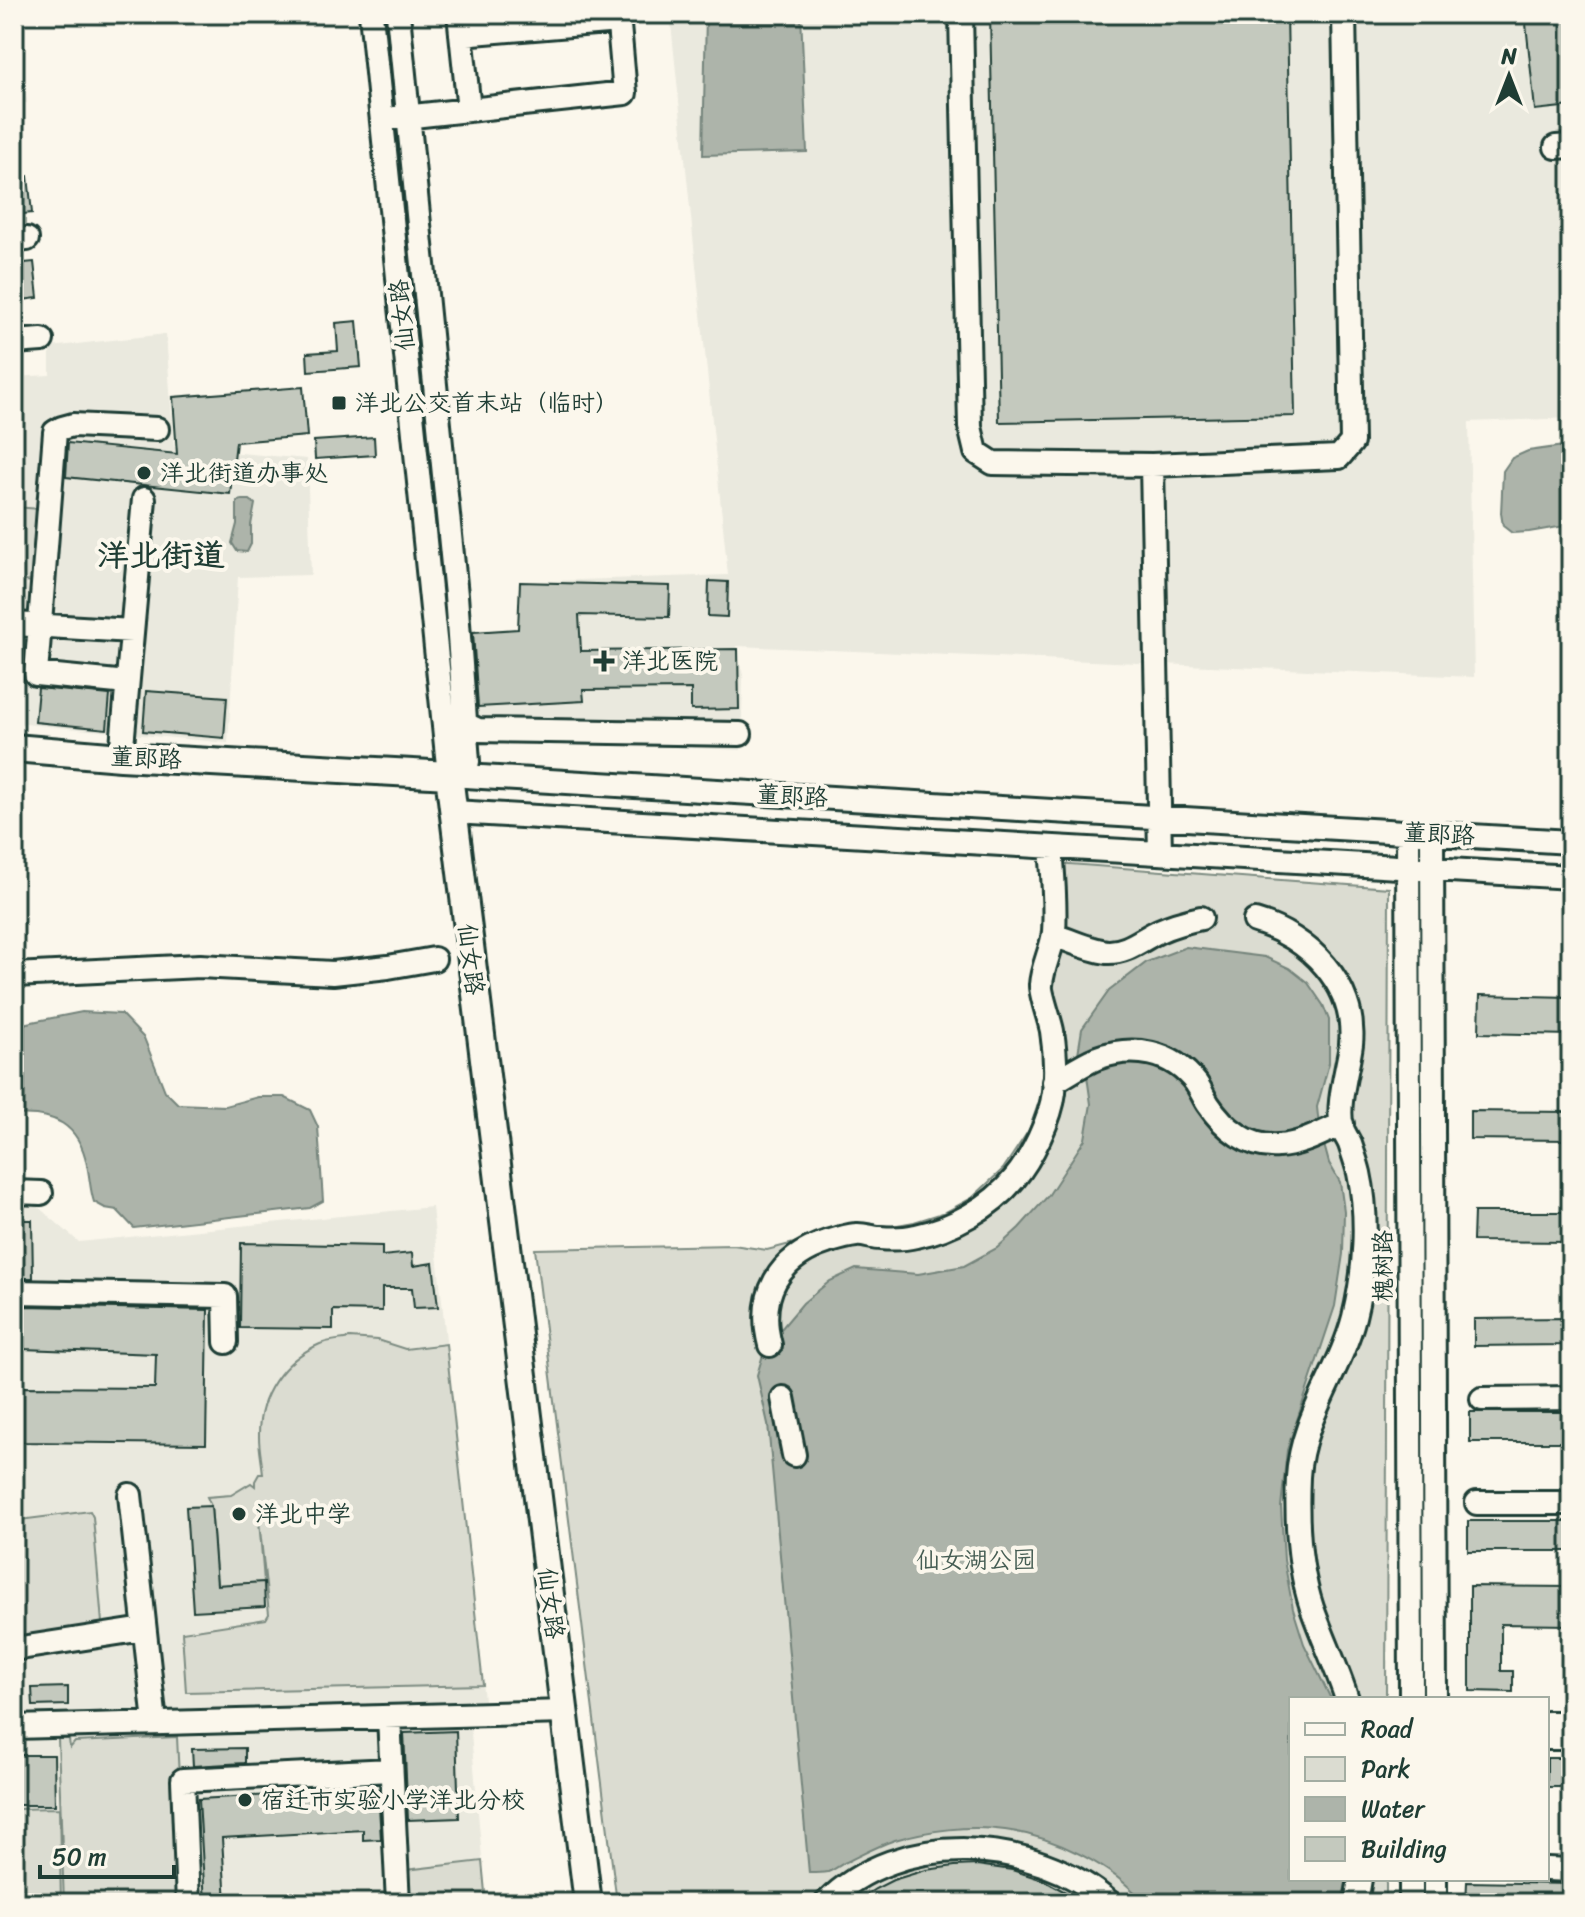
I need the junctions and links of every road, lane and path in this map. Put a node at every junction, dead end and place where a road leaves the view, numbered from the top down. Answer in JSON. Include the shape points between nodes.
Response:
{"nodes":[{"id":1,"x":371,"y":14,"type":"edge"},
{"id":2,"x":398,"y":14,"type":"edge"},
{"id":3,"x":961,"y":14,"type":"edge"},
{"id":4,"x":1344,"y":14,"type":"edge"},
{"id":5,"x":618,"y":17,"type":"edge"},
{"id":6,"x":460,"y":24,"type":"edge"},
{"id":7,"x":469,"y":110,"type":"junction"},
{"id":8,"x":408,"y":117,"type":"junction"},
{"id":9,"x":382,"y":120,"type":"junction"},
{"id":10,"x":42,"y":340,"type":"dead end"},
{"id":11,"x":14,"y":342,"type":"edge"},
{"id":12,"x":157,"y":429,"type":"dead end"},
{"id":13,"x":1152,"y":465,"type":"junction"},
{"id":14,"x":144,"y":499,"type":"dead end"},
{"id":15,"x":14,"y":624,"type":"edge"},
{"id":16,"x":39,"y":625,"type":"junction"},
{"id":17,"x":132,"y":631,"type":"junction"},
{"id":18,"x":127,"y":683,"type":"junction"},
{"id":19,"x":454,"y":725,"type":"junction"},
{"id":20,"x":740,"y":734,"type":"dead end"},
{"id":21,"x":14,"y":748,"type":"edge"},
{"id":22,"x":121,"y":757,"type":"junction"},
{"id":23,"x":458,"y":769,"type":"junction"},
{"id":24,"x":453,"y":812,"type":"junction"},
{"id":25,"x":1158,"y":818,"type":"junction"},
{"id":26,"x":1408,"y":832,"type":"junction"},
{"id":27,"x":1432,"y":834,"type":"junction"},
{"id":28,"x":1571,"y":842,"type":"edge"},
{"id":29,"x":1051,"y":847,"type":"junction"},
{"id":30,"x":1160,"y":853,"type":"junction"},
{"id":31,"x":1408,"y":868,"type":"junction"},
{"id":32,"x":1432,"y":869,"type":"junction"},
{"id":33,"x":1571,"y":877,"type":"edge"},
{"id":34,"x":1201,"y":918,"type":"dead end"},
{"id":35,"x":1255,"y":921,"type":"dead end"},
{"id":36,"x":1054,"y":935,"type":"junction"},
{"id":37,"x":434,"y":959,"type":"dead end"},
{"id":38,"x":14,"y":975,"type":"edge"},
{"id":39,"x":1054,"y":1082,"type":"junction"},
{"id":40,"x":1334,"y":1128,"type":"junction"},
{"id":41,"x":14,"y":1192,"type":"edge"},
{"id":42,"x":41,"y":1193,"type":"dead end"},
{"id":43,"x":14,"y":1292,"type":"edge"},
{"id":44,"x":226,"y":1342,"type":"dead end"},
{"id":45,"x":769,"y":1342,"type":"dead end"},
{"id":46,"x":783,"y":1398,"type":"dead end"},
{"id":47,"x":1571,"y":1398,"type":"edge"},
{"id":48,"x":1482,"y":1399,"type":"dead end"},
{"id":49,"x":794,"y":1455,"type":"dead end"},
{"id":50,"x":130,"y":1495,"type":"dead end"},
{"id":51,"x":1477,"y":1503,"type":"dead end"},
{"id":52,"x":1571,"y":1503,"type":"edge"},
{"id":53,"x":144,"y":1629,"type":"junction"},
{"id":54,"x":14,"y":1649,"type":"edge"},
{"id":55,"x":1346,"y":1697,"type":"edge"},
{"id":56,"x":1411,"y":1697,"type":"edge"},
{"id":57,"x":1435,"y":1697,"type":"edge"},
{"id":58,"x":565,"y":1712,"type":"junction"},
{"id":59,"x":389,"y":1717,"type":"junction"},
{"id":60,"x":155,"y":1723,"type":"junction"},
{"id":61,"x":1549,"y":1723,"type":"edge"},
{"id":62,"x":1571,"y":1723,"type":"edge"},
{"id":63,"x":14,"y":1727,"type":"edge"},
{"id":64,"x":1549,"y":1738,"type":"edge"},
{"id":65,"x":1571,"y":1738,"type":"edge"},
{"id":66,"x":391,"y":1770,"type":"junction"},
{"id":67,"x":1549,"y":1869,"type":"edge"},
{"id":68,"x":1571,"y":1870,"type":"edge"},
{"id":69,"x":1360,"y":1881,"type":"edge"},
{"id":70,"x":1411,"y":1881,"type":"edge"},
{"id":71,"x":1435,"y":1881,"type":"edge"},
{"id":72,"x":188,"y":1903,"type":"edge"},
{"id":73,"x":398,"y":1903,"type":"edge"},
{"id":74,"x":588,"y":1903,"type":"edge"},
{"id":75,"x":826,"y":1903,"type":"edge"},
{"id":76,"x":1110,"y":1903,"type":"edge"},
{"id":77,"x":1356,"y":1903,"type":"edge"},
{"id":78,"x":1411,"y":1903,"type":"edge"},
{"id":79,"x":1435,"y":1903,"type":"edge"}],
"edges":[{"from":1,"to":9,"type":"street","name":"仙女路"},
{"from":2,"to":8,"type":"street"},
{"from":3,"to":13,"type":"street","via":[[970,427],[976,452],[993,463]]},
{"from":4,"to":13,"type":"street","via":[[1352,442],[1339,457]]},
{"from":5,"to":6,"type":"street"},
{"from":5,"to":7,"type":"street","via":[[625,93]]},
{"from":6,"to":7,"type":"street"},
{"from":7,"to":8,"type":"street"},
{"from":8,"to":9,"type":"street"},
{"from":8,"to":19,"type":"street","via":[[455,580]]},
{"from":9,"to":19,"type":"street","name":"仙女路"},
{"from":10,"to":11,"type":"street"},
{"from":12,"to":16,"type":"street","via":[[73,425],[55,432]]},
{"from":13,"to":25,"type":"street"},
{"from":14,"to":17,"type":"street"},
{"from":15,"to":16,"type":"street"},
{"from":16,"to":17,"type":"street"},
{"from":16,"to":18,"type":"street","via":[[36,674]]},
{"from":17,"to":18,"type":"street"},
{"from":18,"to":22,"type":"street"},
{"from":19,"to":20,"type":"street","via":[[478,730]]},
{"from":19,"to":23,"type":"street","name":"仙女路"},
{"from":21,"to":22,"type":"main road","name":"董郎路"},
{"from":22,"to":23,"type":"main road","name":"董郎路"},
{"from":23,"to":24,"type":"main road","name":"仙女路"},
{"from":23,"to":25,"type":"street","name":"董郎路"},
{"from":24,"to":29,"type":"street","name":"董郎路"},
{"from":24,"to":58,"type":"main road","name":"仙女路"},
{"from":25,"to":26,"type":"street","name":"董郎路"},
{"from":25,"to":30,"type":"street"},
{"from":26,"to":27,"type":"street","name":"董郎路"},
{"from":26,"to":31,"type":"street","name":"槐树路"},
{"from":27,"to":28,"type":"street","name":"董郎路"},
{"from":27,"to":32,"type":"street","name":"槐树路"},
{"from":29,"to":30,"type":"street","name":"董郎路"},
{"from":29,"to":36,"type":"street"},
{"from":30,"to":31,"type":"street","name":"董郎路"},
{"from":31,"to":32,"type":"street","name":"董郎路"},
{"from":31,"to":56,"type":"street","name":"槐树路"},
{"from":32,"to":33,"type":"street","name":"董郎路"},
{"from":32,"to":57,"type":"street","name":"槐树路"},
{"from":34,"to":36,"type":"street","via":[[1121,951],[1084,947]]},
{"from":35,"to":40,"type":"street","via":[[1309,949],[1340,987],[1352,1039]]},
{"from":36,"to":39,"type":"street","via":[[1040,987],[1052,1033]]},
{"from":37,"to":38,"type":"street","via":[[333,973],[200,966]]},
{"from":39,"to":40,"type":"street","via":[[1093,1059],[1142,1051],[1186,1072],[1220,1121],[1245,1139],[1276,1147]]},
{"from":39,"to":45,"type":"street","via":[[1047,1119],[1033,1148],[1015,1179],[995,1198],[959,1222],[917,1236],[861,1234],[808,1248],[779,1273],[769,1293]]},
{"from":40,"to":55,"type":"street","via":[[1359,1174],[1364,1224],[1361,1278],[1353,1320],[1308,1428],[1297,1506],[1298,1542],[1311,1606]]},
{"from":41,"to":42,"type":"street"},
{"from":43,"to":44,"type":"street","via":[[225,1296]]},
{"from":46,"to":49,"type":"street"},
{"from":47,"to":48,"type":"street"},
{"from":50,"to":53,"type":"street"},
{"from":51,"to":52,"type":"street"},
{"from":53,"to":54,"type":"street"},
{"from":53,"to":60,"type":"street"},
{"from":58,"to":59,"type":"street"},
{"from":58,"to":74,"type":"main road","name":"仙女路"},
{"from":59,"to":60,"type":"street"},
{"from":59,"to":66,"type":"street"},
{"from":60,"to":63,"type":"street"},
{"from":61,"to":62,"type":"street"},
{"from":64,"to":65,"type":"street"},
{"from":66,"to":72,"type":"street","via":[[183,1780]]},
{"from":66,"to":73,"type":"street"},
{"from":67,"to":68,"type":"street"},
{"from":69,"to":77,"type":"street"},
{"from":70,"to":78,"type":"street"},
{"from":71,"to":79,"type":"street"},
{"from":75,"to":76,"type":"street","via":[[857,1878],[895,1860],[968,1850],[1035,1862],[1071,1876]]}]}
